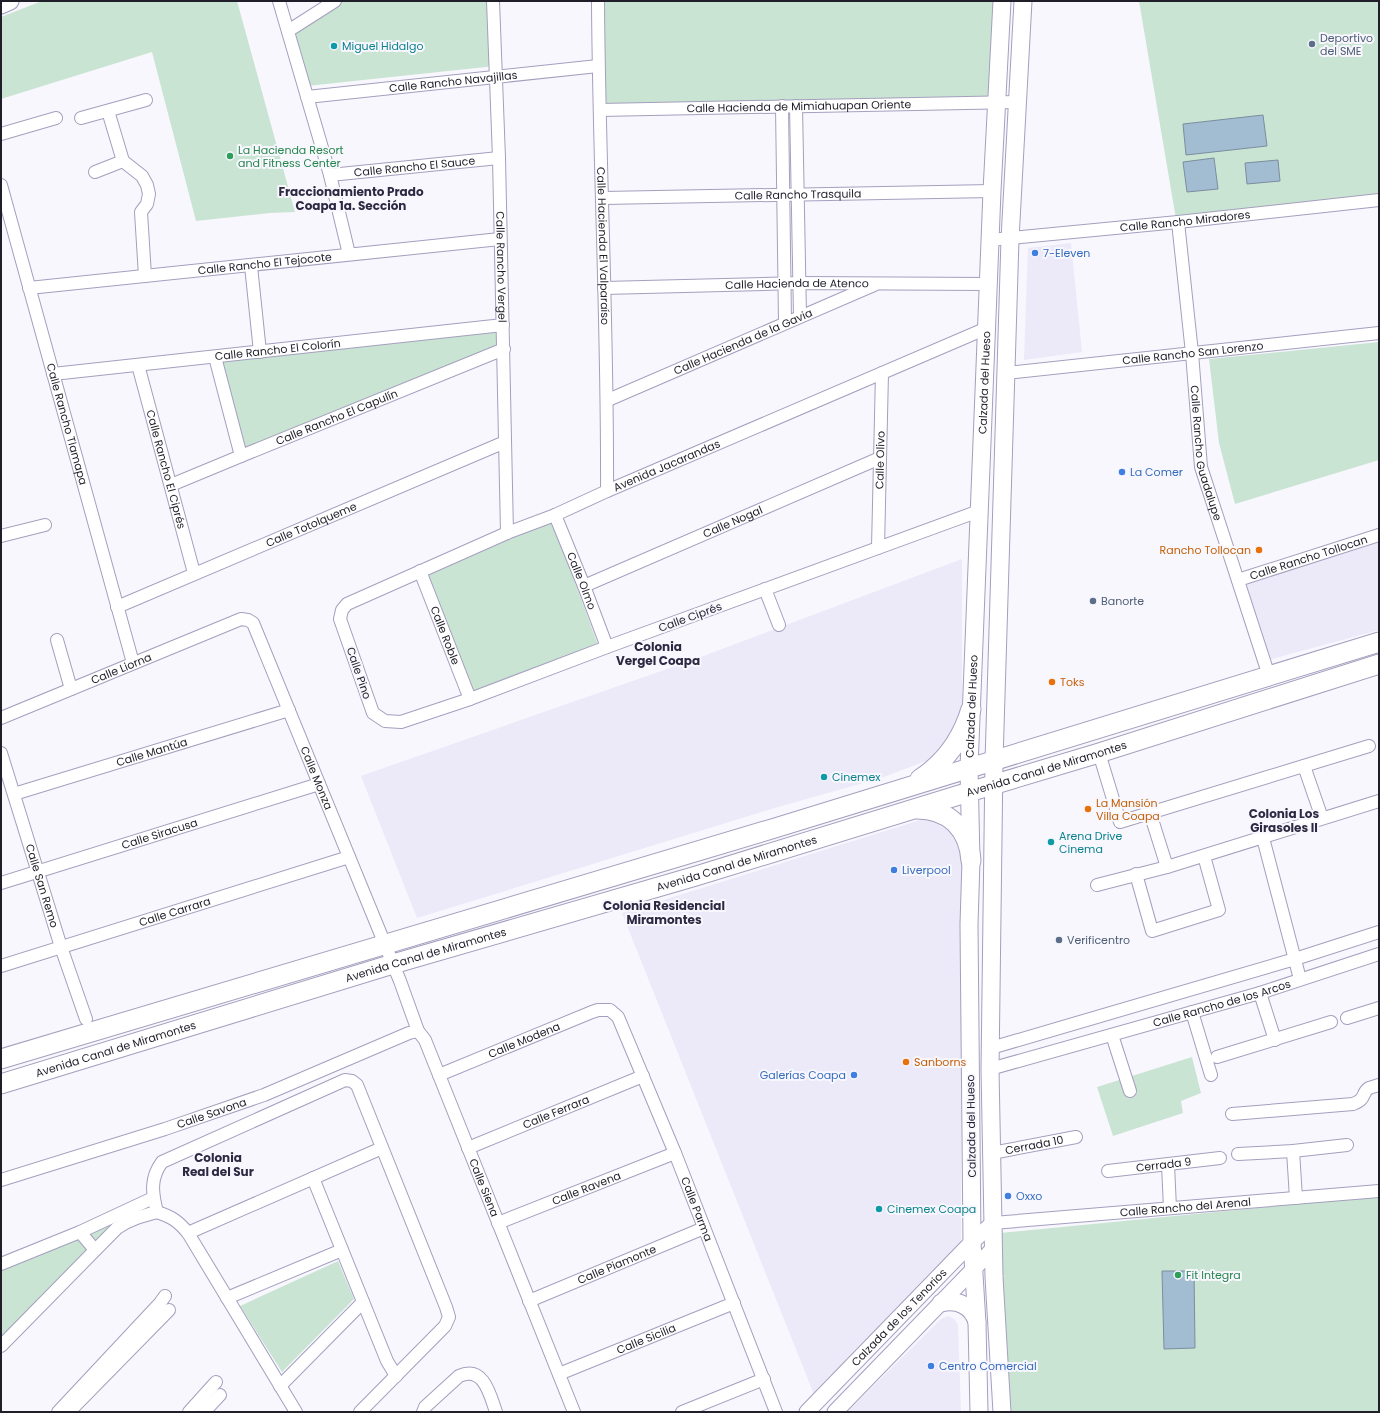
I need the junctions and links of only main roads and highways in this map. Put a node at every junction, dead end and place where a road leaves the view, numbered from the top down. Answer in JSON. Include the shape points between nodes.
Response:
{"nodes":[{"id":1,"x":10,"y":1,"type":"edge"},
{"id":2,"x":1002,"y":1,"type":"edge"},
{"id":3,"x":1023,"y":1,"type":"edge"},
{"id":4,"x":1,"y":5,"type":"edge"},
{"id":5,"x":1379,"y":642,"type":"edge"},
{"id":6,"x":1379,"y":664,"type":"edge"},
{"id":7,"x":971,"y":709,"type":"junction"},
{"id":8,"x":994,"y":761,"type":"junction"},
{"id":9,"x":969,"y":768,"type":"junction"},
{"id":10,"x":994,"y":786,"type":"junction"},
{"id":11,"x":895,"y":791,"type":"junction"},
{"id":12,"x":969,"y":792,"type":"junction"},
{"id":13,"x":911,"y":810,"type":"junction"},
{"id":14,"x":971,"y":861,"type":"junction"},
{"id":15,"x":1,"y":1059,"type":"edge"},
{"id":16,"x":1,"y":1084,"type":"edge"},
{"id":17,"x":941,"y":1302,"type":"road end"},
{"id":18,"x":977,"y":1323,"type":"junction"},
{"id":19,"x":979,"y":1412,"type":"edge"},
{"id":20,"x":1002,"y":1412,"type":"edge"}],
"edges":[{"from":1,"to":4,"type":"main road"},
{"from":2,"to":7,"type":"main road","name":"Calzada del Hueso"},
{"from":3,"to":8,"type":"main road","name":"Calzada del Hueso","via":[[1010,239]]},
{"from":5,"to":8,"type":"main road","name":"Avenida Canal de Miramontes"},
{"from":6,"to":10,"type":"main road","name":"Avenida Canal de Miramontes"},
{"from":7,"to":9,"type":"main road","name":"Calzada del Hueso"},
{"from":7,"to":11,"type":"main road","via":[[961,735],[946,758],[917,781]]},
{"from":8,"to":9,"type":"main road","name":"Avenida Canal de Miramontes"},
{"from":8,"to":10,"type":"main road","name":"Calzada del Hueso"},
{"from":9,"to":11,"type":"main road","name":"Avenida Canal de Miramontes"},
{"from":9,"to":12,"type":"main road","name":"Calzada del Hueso"},
{"from":10,"to":12,"type":"main road","name":"Avenida Canal de Miramontes"},
{"from":10,"to":20,"type":"main road","name":"Calzada del Hueso","via":[[990,1069],[993,1249]]},
{"from":11,"to":15,"type":"main road","name":"Avenida Canal de Miramontes"},
{"from":12,"to":13,"type":"main road","name":"Avenida Canal de Miramontes"},
{"from":12,"to":14,"type":"main road","name":"Calzada del Hueso"},
{"from":13,"to":14,"type":"main road","via":[[934,811],[956,824],[969,845]]},
{"from":13,"to":16,"type":"main road","name":"Avenida Canal de Miramontes"},
{"from":14,"to":18,"type":"main road","name":"Calzada del Hueso","via":[[969,924],[972,1242]]},
{"from":17,"to":18,"type":"main road","via":[[953,1301],[964,1305],[973,1313]]},
{"from":18,"to":19,"type":"main road","name":"Calzada del Hueso"}]}
